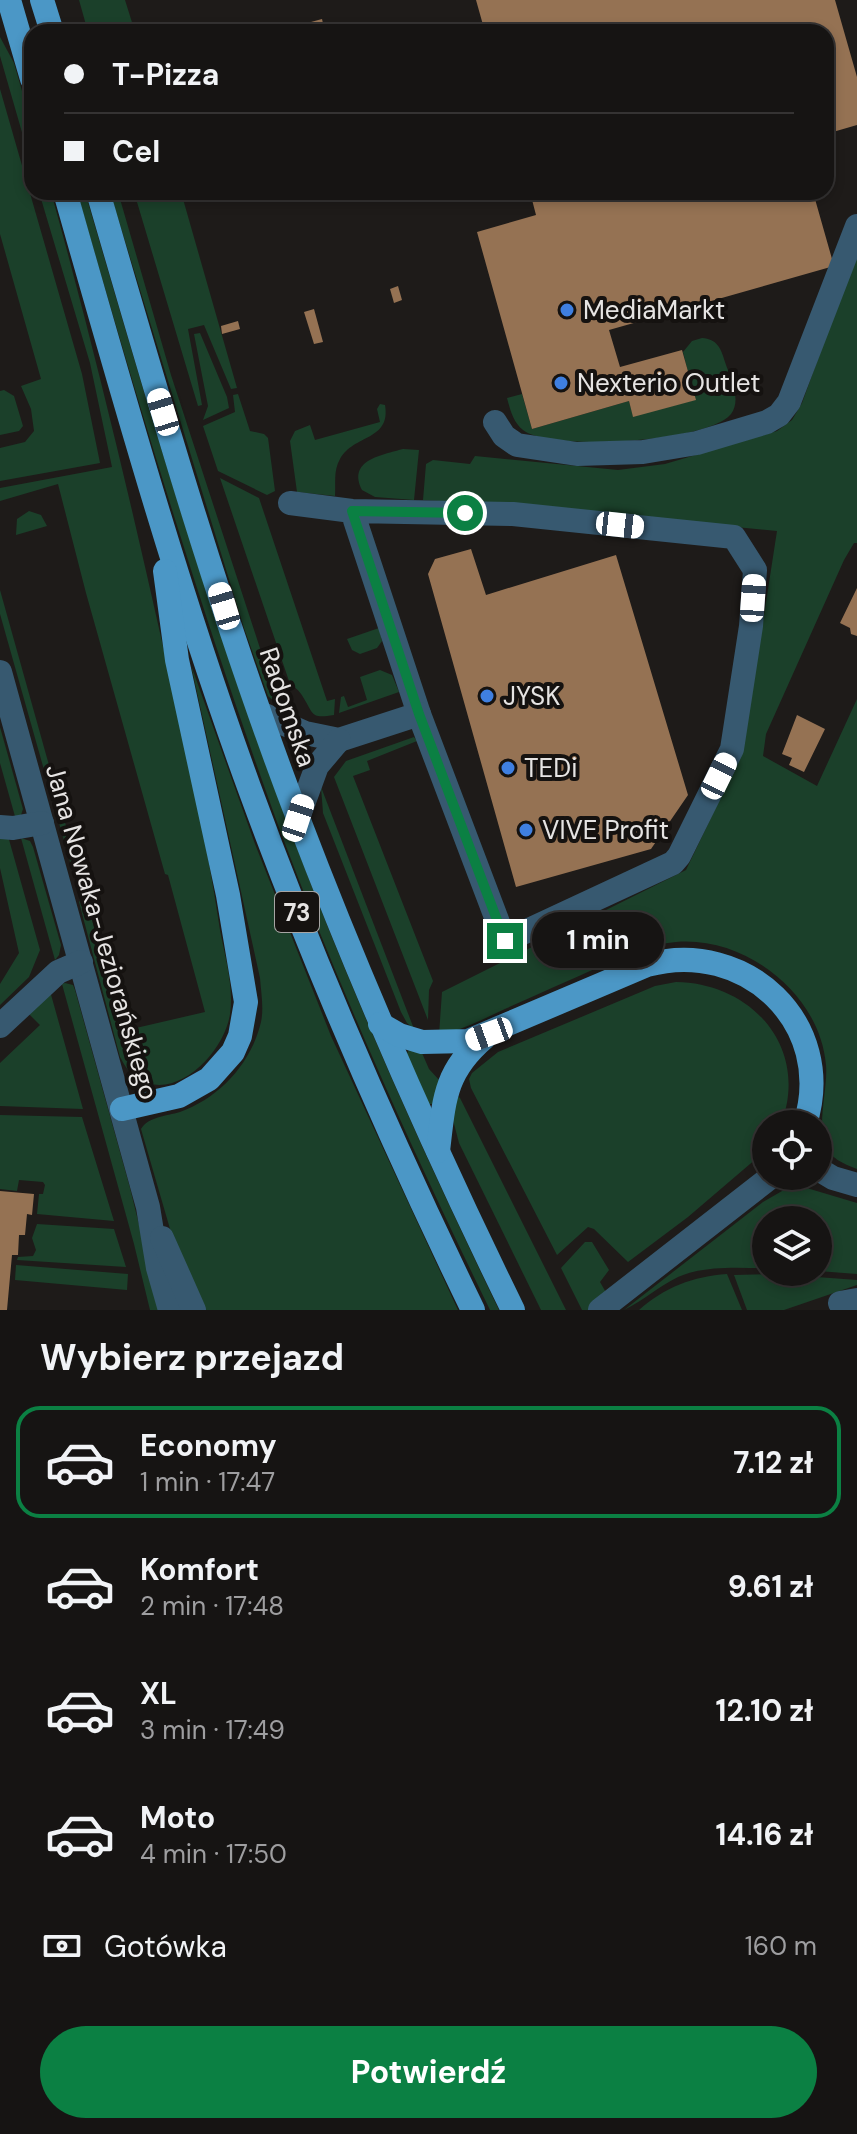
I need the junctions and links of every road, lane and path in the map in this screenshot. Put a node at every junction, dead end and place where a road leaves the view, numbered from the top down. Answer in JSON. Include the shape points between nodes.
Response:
{"nodes":[{"id":1,"x":9,"y":0,"type":"edge"},
{"id":2,"x":42,"y":0,"type":"edge"},
{"id":3,"x":50,"y":24,"type":"edge"},
{"id":4,"x":24,"y":52,"type":"edge"},
{"id":5,"x":67,"y":200,"type":"edge"},
{"id":6,"x":100,"y":200,"type":"edge"},
{"id":7,"x":857,"y":226,"type":"edge"},
{"id":8,"x":495,"y":422,"type":"dead end"},
{"id":9,"x":155,"y":501,"type":"junction"},
{"id":10,"x":290,"y":503,"type":"dead end"},
{"id":11,"x":352,"y":511,"type":"junction"},
{"id":12,"x":0,"y":672,"type":"edge"},
{"id":13,"x":260,"y":713,"type":"junction"},
{"id":14,"x":419,"y":714,"type":"junction"},
{"id":15,"x":339,"y":740,"type":"junction"},
{"id":16,"x":298,"y":818,"type":"junction"},
{"id":17,"x":42,"y":823,"type":"junction"},
{"id":18,"x":0,"y":827,"type":"edge"},
{"id":19,"x":81,"y":962,"type":"junction"},
{"id":20,"x":380,"y":1024,"type":"junction"},
{"id":21,"x":0,"y":1026,"type":"edge"},
{"id":22,"x":489,"y":1034,"type":"junction"},
{"id":23,"x":122,"y":1109,"type":"junction"},
{"id":24,"x":808,"y":1110,"type":"edge"},
{"id":25,"x":438,"y":1154,"type":"junction"},
{"id":26,"x":832,"y":1177,"type":"edge"},
{"id":27,"x":857,"y":1185,"type":"edge"},
{"id":28,"x":754,"y":1190,"type":"edge"},
{"id":29,"x":148,"y":1207,"type":"junction"},
{"id":30,"x":606,"y":1306,"type":"edge"},
{"id":31,"x":170,"y":1310,"type":"edge"},
{"id":32,"x":194,"y":1310,"type":"edge"},
{"id":33,"x":473,"y":1310,"type":"edge"},
{"id":34,"x":513,"y":1310,"type":"edge"}],
"edges":[{"from":1,"to":4,"type":"main road"},
{"from":2,"to":3,"type":"main road"},
{"from":5,"to":9,"type":"main road","number":"73"},
{"from":6,"to":13,"type":"main road","name":"Radomska","number":"73"},
{"from":7,"to":8,"type":"street","via":[[789,402],[767,422],[697,443],[643,452],[577,454],[517,445]]},
{"from":9,"to":23,"type":"main road","via":[[177,660],[246,1002],[233,1052],[209,1079],[179,1096]]},
{"from":9,"to":33,"type":"main road","number":"73","via":[[222,709],[294,904],[386,1123]]},
{"from":10,"to":11,"type":"street"},
{"from":11,"to":14,"type":"street"},
{"from":11,"to":14,"type":"street","via":[[513,514],[734,537],[755,570],[732,749],[679,856],[662,870],[505,941]]},
{"from":12,"to":17,"type":"street","name":"Jana Nowaka-Jeziorańskiego"},
{"from":13,"to":15,"type":"street","via":[[305,733]]},
{"from":13,"to":16,"type":"main road","name":"Radomska","number":"73"},
{"from":14,"to":15,"type":"street"},
{"from":15,"to":16,"type":"street","via":[[317,766]]},
{"from":16,"to":20,"type":"main road","name":"Radomska","number":"73"},
{"from":17,"to":18,"type":"street"},
{"from":17,"to":19,"type":"street","name":"Jana Nowaka-Jeziorańskiego"},
{"from":19,"to":21,"type":"street","via":[[60,970]]},
{"from":19,"to":23,"type":"street","name":"Jana Nowaka-Jeziorańskiego"},
{"from":20,"to":22,"type":"main road","via":[[431,1044]]},
{"from":20,"to":25,"type":"main road","name":"Radomska","number":"73"},
{"from":22,"to":24,"type":"main road","via":[[647,965],[687,959],[724,965],[772,993],[793,1019],[810,1067]]},
{"from":22,"to":25,"type":"main road","via":[[459,1062],[449,1082]]},
{"from":23,"to":29,"type":"street","name":"Jana Nowaka-Jeziorańskiego"},
{"from":25,"to":34,"type":"main road","name":"Radomska","number":"73"},
{"from":26,"to":27,"type":"street"},
{"from":28,"to":30,"type":"street"},
{"from":29,"to":31,"type":"street","name":"Jana Nowaka-Jeziorańskiego"},
{"from":29,"to":32,"type":"street","name":"Jana Nowaka-Jeziorańskiego"}]}
